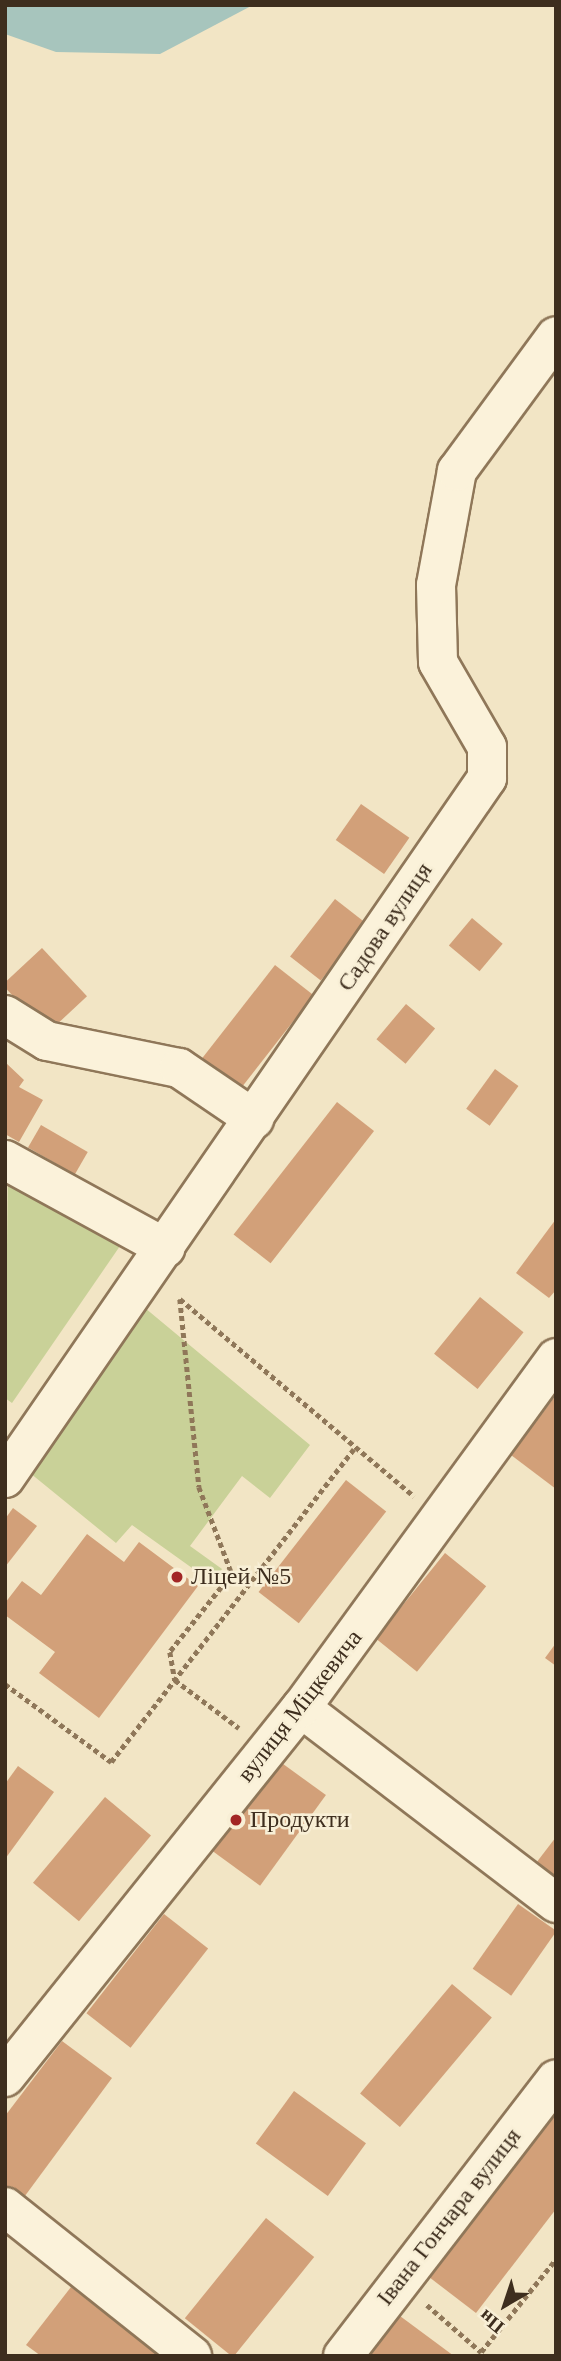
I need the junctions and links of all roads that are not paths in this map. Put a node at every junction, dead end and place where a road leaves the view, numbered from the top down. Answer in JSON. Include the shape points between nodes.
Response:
{"nodes":[{"id":1,"x":556,"y":336,"type":"edge"},
{"id":2,"x":5,"y":1015,"type":"edge"},
{"id":3,"x":254,"y":1119,"type":"junction"},
{"id":4,"x":5,"y":1160,"type":"edge"},
{"id":5,"x":160,"y":1257,"type":"junction"},
{"id":6,"x":556,"y":1358,"type":"edge"},
{"id":7,"x":5,"y":1478,"type":"edge"},
{"id":8,"x":301,"y":1708,"type":"junction"},
{"id":9,"x":556,"y":1903,"type":"edge"},
{"id":10,"x":5,"y":2077,"type":"edge"},
{"id":11,"x":556,"y":2079,"type":"edge"},
{"id":12,"x":5,"y":2207,"type":"edge"},
{"id":13,"x":192,"y":2356,"type":"edge"},
{"id":14,"x":343,"y":2356,"type":"edge"}],
"edges":[{"from":1,"to":3,"type":"street","name":"Садова вулиця","via":[[457,471],[436,585],[438,662],[487,747],[487,778]]},
{"from":2,"to":3,"type":"street","via":[[47,1041],[179,1068]]},
{"from":3,"to":5,"type":"street","name":"Садова вулиця"},
{"from":4,"to":5,"type":"street"},
{"from":5,"to":7,"type":"street","name":"Садова вулиця"},
{"from":6,"to":8,"type":"street","name":"вулиця Міцкевича"},
{"from":8,"to":9,"type":"street"},
{"from":8,"to":10,"type":"street","name":"вулиця Міцкевича"},
{"from":11,"to":14,"type":"street","name":"Івана Гончара вулиця"},
{"from":12,"to":13,"type":"street"}]}
